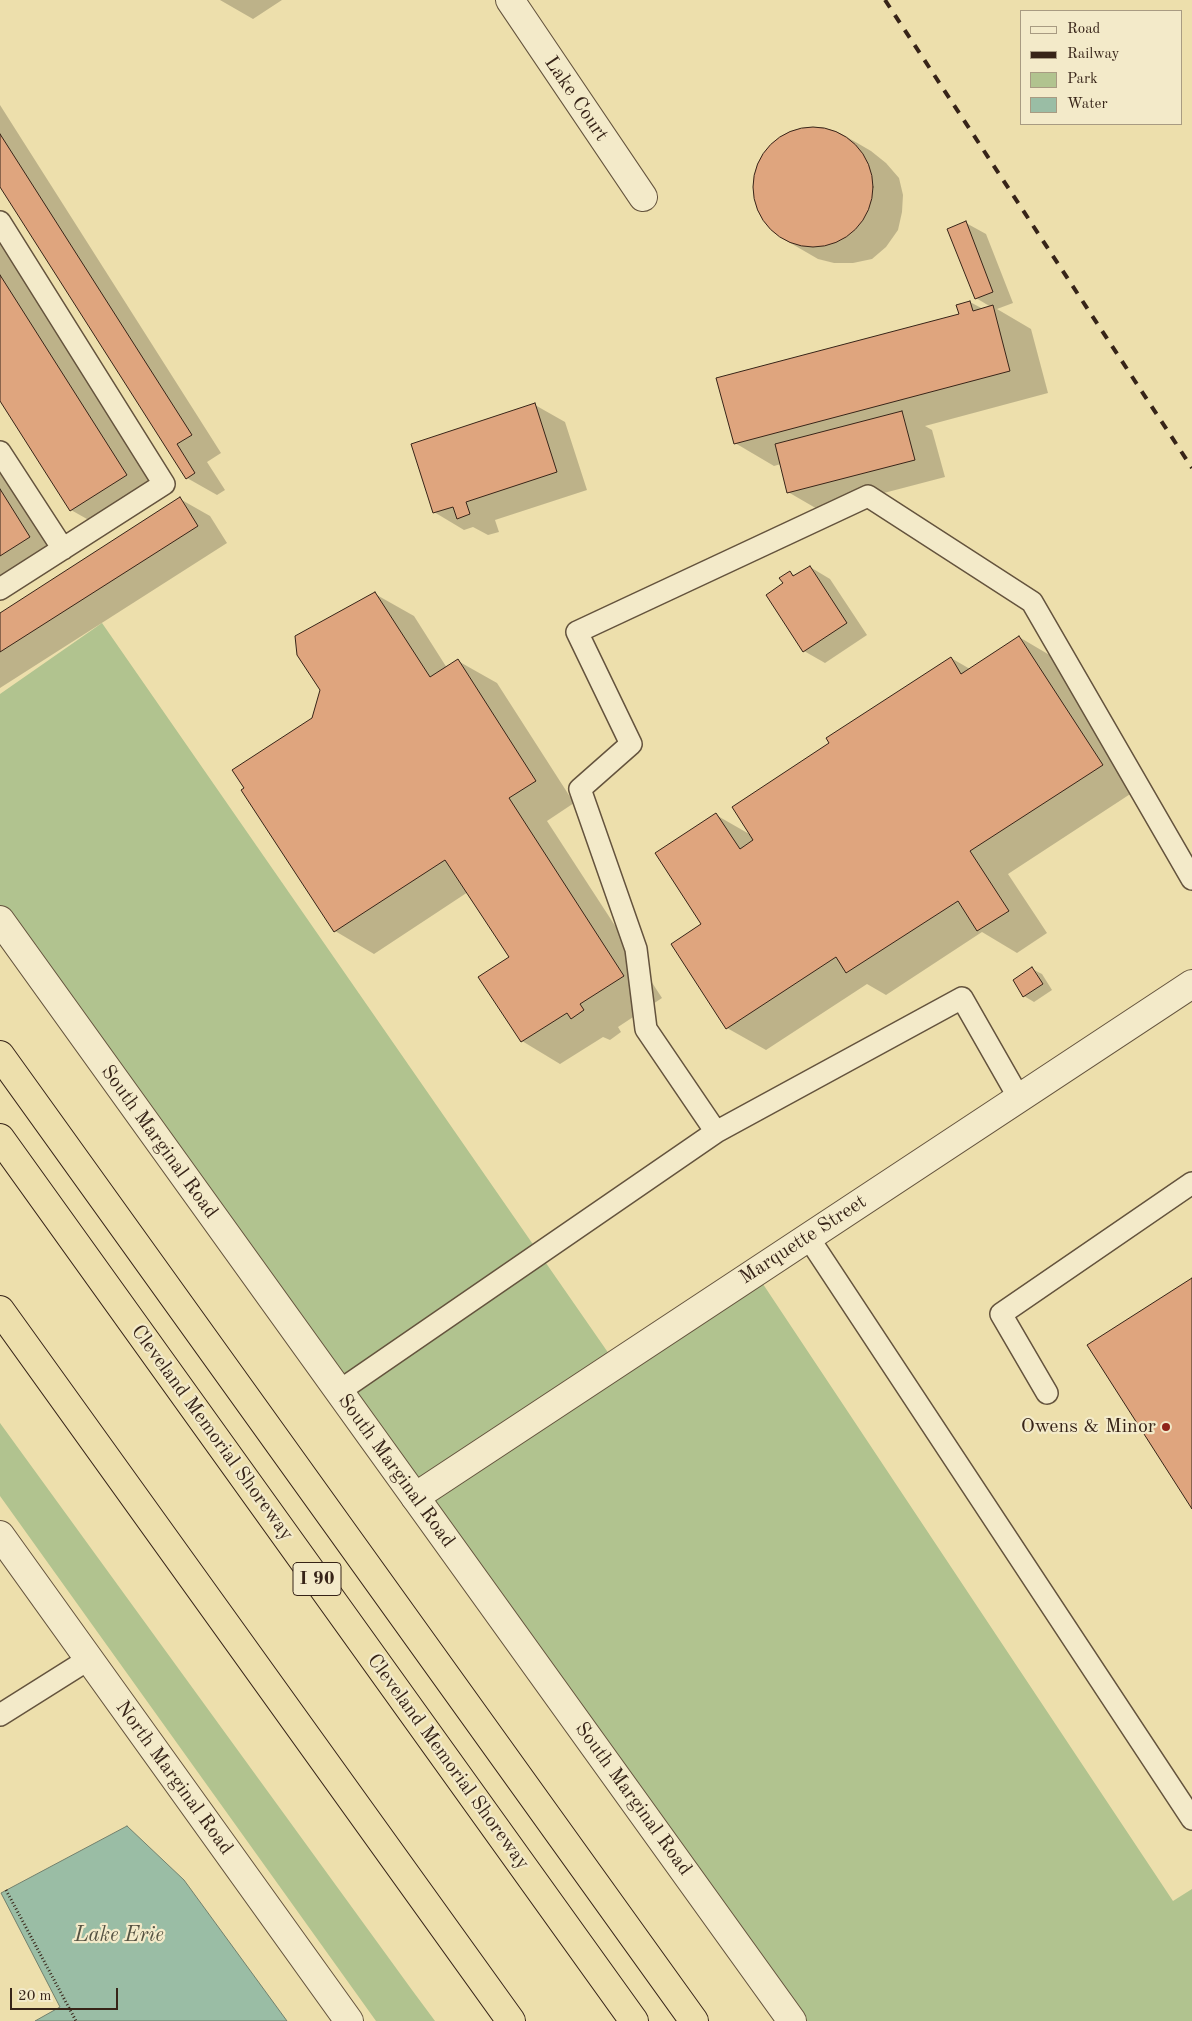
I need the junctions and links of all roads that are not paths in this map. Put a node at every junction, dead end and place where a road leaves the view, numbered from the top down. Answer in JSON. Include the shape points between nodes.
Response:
{"nodes":[{"id":1,"x":510,"y":0,"type":"edge"},
{"id":2,"x":643,"y":197,"type":"dead end"},
{"id":3,"x":0,"y":222,"type":"edge"},
{"id":4,"x":0,"y":452,"type":"edge"},
{"id":5,"x":63,"y":549,"type":"junction"},
{"id":6,"x":0,"y":590,"type":"edge"},
{"id":7,"x":1192,"y":879,"type":"edge"},
{"id":8,"x":0,"y":920,"type":"edge"},
{"id":9,"x":1192,"y":984,"type":"edge"},
{"id":10,"x":0,"y":1055,"type":"edge"},
{"id":11,"x":1019,"y":1098,"type":"junction"},
{"id":12,"x":716,"y":1132,"type":"junction"},
{"id":13,"x":0,"y":1138,"type":"edge"},
{"id":14,"x":1192,"y":1183,"type":"edge"},
{"id":15,"x":808,"y":1237,"type":"junction"},
{"id":16,"x":0,"y":1310,"type":"edge"},
{"id":17,"x":338,"y":1392,"type":"junction"},
{"id":18,"x":1047,"y":1393,"type":"dead end"},
{"id":19,"x":415,"y":1496,"type":"junction"},
{"id":20,"x":0,"y":1535,"type":"edge"},
{"id":21,"x":89,"y":1659,"type":"junction"},
{"id":22,"x":0,"y":1715,"type":"edge"},
{"id":23,"x":1192,"y":1819,"type":"edge"},
{"id":24,"x":349,"y":2021,"type":"edge"},
{"id":25,"x":511,"y":2021,"type":"edge"},
{"id":26,"x":634,"y":2021,"type":"edge"},
{"id":27,"x":694,"y":2021,"type":"edge"},
{"id":28,"x":792,"y":2021,"type":"edge"}],
"edges":[{"from":1,"to":2,"type":"street","name":"Lake Court"},
{"from":3,"to":5,"type":"lane","via":[[164,484]]},
{"from":4,"to":5,"type":"lane"},
{"from":5,"to":6,"type":"lane"},
{"from":7,"to":12,"type":"lane","via":[[1032,602],[868,496],[577,632],[631,744],[580,789],[636,949],[646,1029]]},
{"from":8,"to":17,"type":"street","name":"South Marginal Road"},
{"from":9,"to":11,"type":"street","name":"Marquette Street"},
{"from":10,"to":27,"type":"highway"},
{"from":11,"to":12,"type":"lane","via":[[962,998]]},
{"from":11,"to":15,"type":"street","name":"Marquette Street"},
{"from":12,"to":17,"type":"lane"},
{"from":13,"to":26,"type":"highway","name":"Cleveland Memorial Shoreway","number":"I 90"},
{"from":14,"to":18,"type":"lane","via":[[1001,1314]]},
{"from":15,"to":19,"type":"street","name":"Marquette Street"},
{"from":15,"to":23,"type":"lane"},
{"from":16,"to":25,"type":"highway"},
{"from":17,"to":19,"type":"street","name":"South Marginal Road"},
{"from":19,"to":28,"type":"street","name":"South Marginal Road"},
{"from":20,"to":21,"type":"street","name":"North Marginal Road"},
{"from":21,"to":22,"type":"lane"},
{"from":21,"to":24,"type":"street","name":"North Marginal Road"}]}
